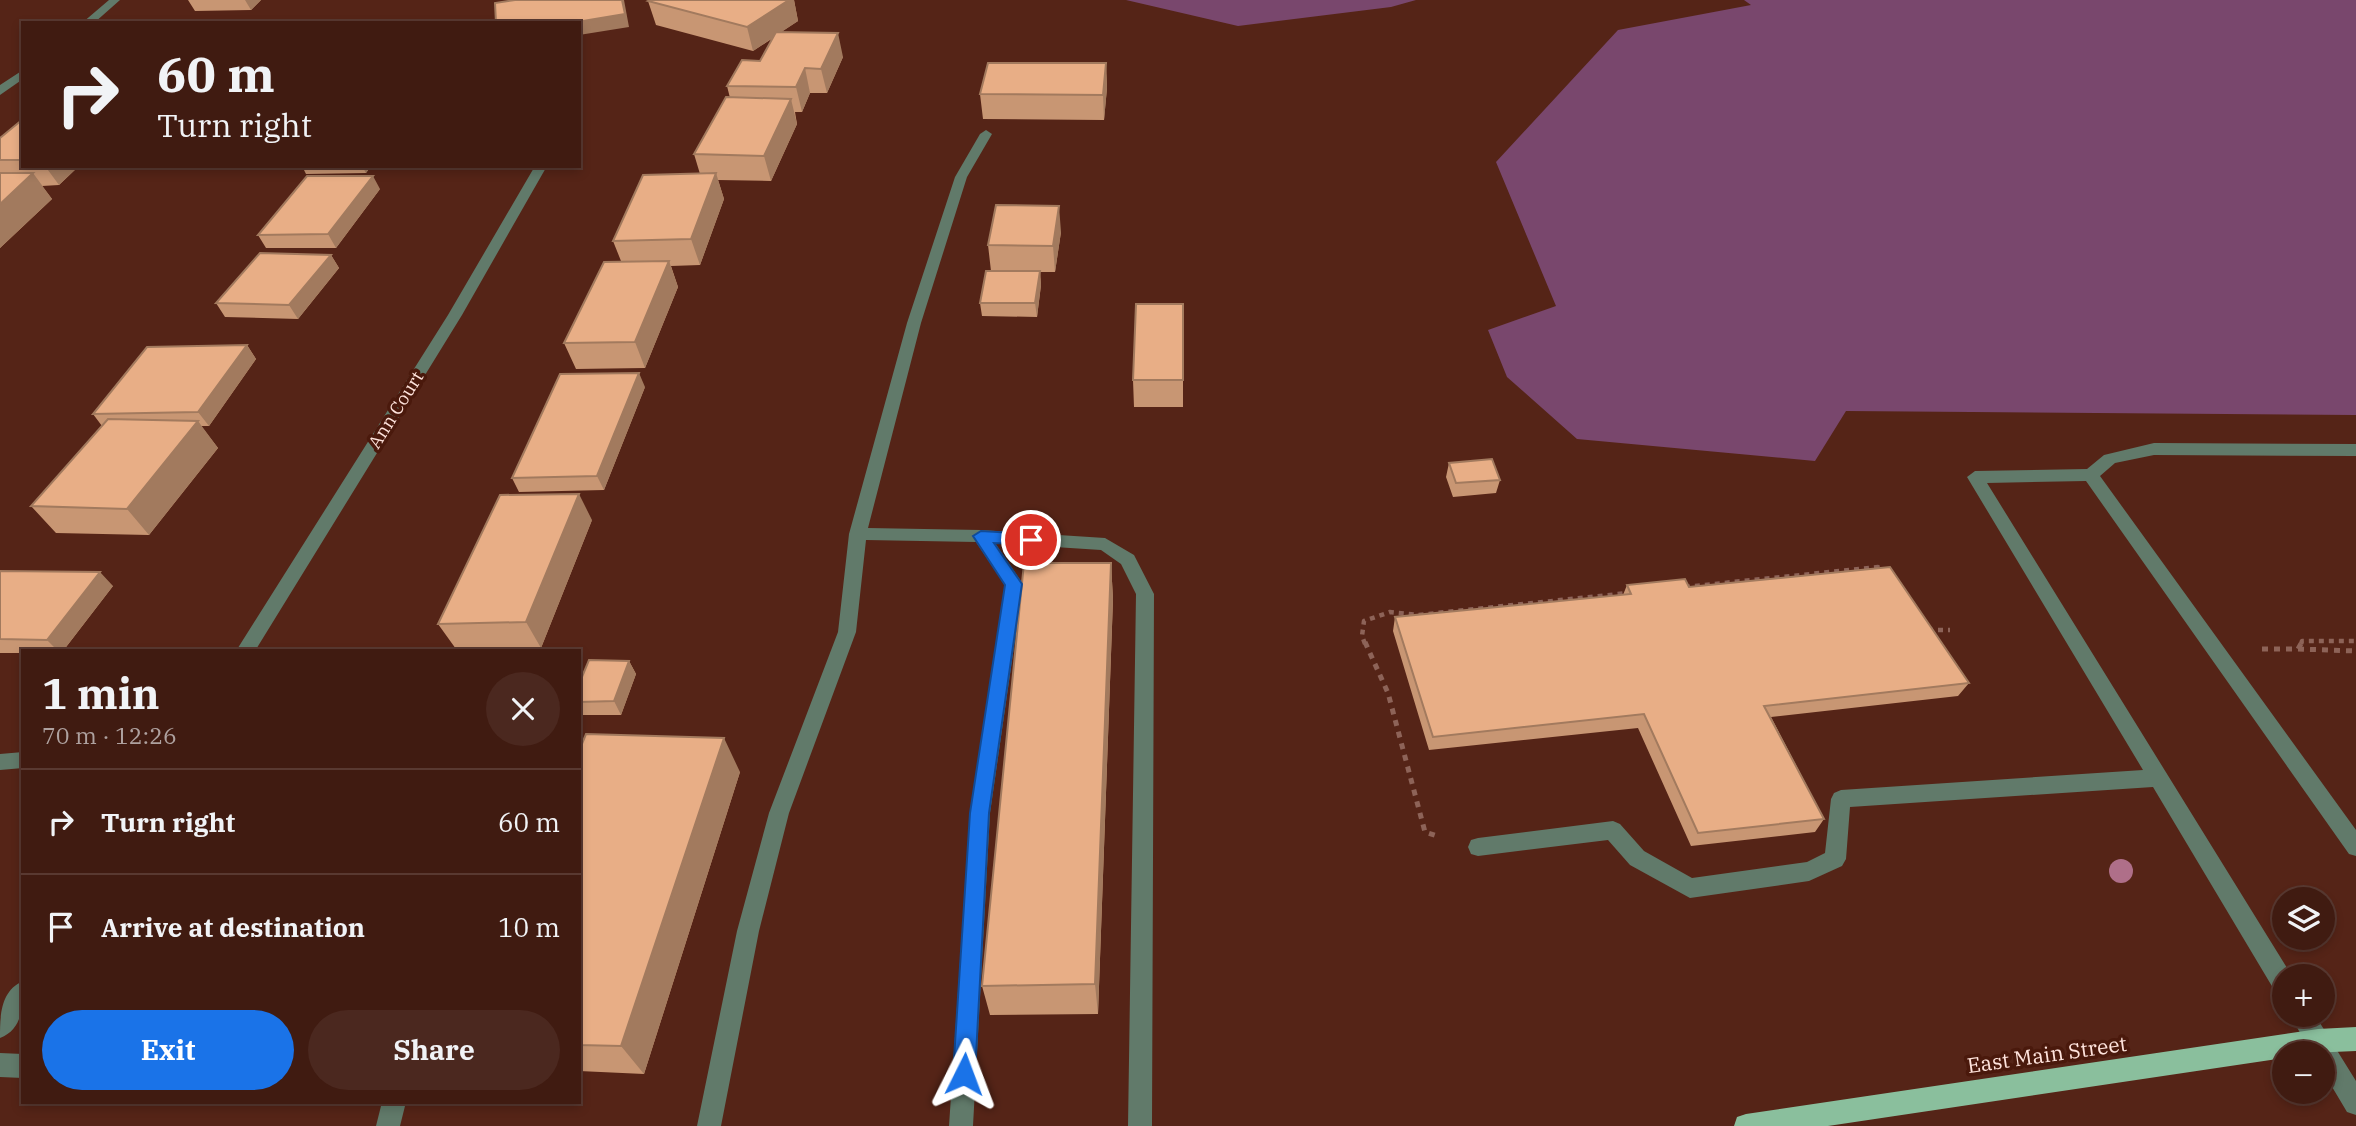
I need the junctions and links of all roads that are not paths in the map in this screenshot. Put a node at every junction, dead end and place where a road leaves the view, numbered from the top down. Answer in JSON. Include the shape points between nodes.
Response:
{"nodes":[{"id":1,"x":115,"y":0,"type":"edge"},
{"id":2,"x":89,"y":21,"type":"edge"},
{"id":3,"x":21,"y":75,"type":"edge"},
{"id":4,"x":0,"y":91,"type":"edge"},
{"id":5,"x":986,"y":134,"type":"dead end"},
{"id":6,"x":540,"y":168,"type":"edge"},
{"id":7,"x":2356,"y":450,"type":"edge"},
{"id":8,"x":2091,"y":475,"type":"junction"},
{"id":9,"x":858,"y":534,"type":"junction"},
{"id":10,"x":981,"y":536,"type":"junction"},
{"id":11,"x":246,"y":649,"type":"edge"},
{"id":12,"x":21,"y":760,"type":"edge"},
{"id":13,"x":0,"y":762,"type":"edge"},
{"id":14,"x":2158,"y":778,"type":"junction"},
{"id":15,"x":1478,"y":847,"type":"road end"},
{"id":16,"x":2356,"y":847,"type":"edge"},
{"id":17,"x":2272,"y":965,"type":"edge"},
{"id":18,"x":21,"y":995,"type":"edge"},
{"id":19,"x":0,"y":1027,"type":"edge"},
{"id":20,"x":2309,"y":1027,"type":"edge"},
{"id":21,"x":2356,"y":1039,"type":"edge"},
{"id":22,"x":2318,"y":1041,"type":"joint"},
{"id":23,"x":2272,"y":1048,"type":"edge"},
{"id":24,"x":0,"y":1065,"type":"edge"},
{"id":25,"x":21,"y":1066,"type":"edge"},
{"id":26,"x":2335,"y":1069,"type":"edge"},
{"id":27,"x":394,"y":1104,"type":"edge"},
{"id":28,"x":2356,"y":1104,"type":"edge"},
{"id":29,"x":388,"y":1126,"type":"edge"},
{"id":30,"x":709,"y":1126,"type":"edge"},
{"id":31,"x":961,"y":1126,"type":"edge"},
{"id":32,"x":1140,"y":1126,"type":"edge"},
{"id":33,"x":1746,"y":1126,"type":"edge"}],
"edges":[{"from":1,"to":2,"type":"street"},
{"from":3,"to":4,"type":"street"},
{"from":5,"to":9,"type":"street","via":[[961,177],[914,323]]},
{"from":6,"to":11,"type":"street","name":"Ann Court","via":[[455,315]]},
{"from":7,"to":8,"type":"street","via":[[2154,449],[2110,459]]},
{"from":8,"to":14,"type":"street","via":[[1975,477]]},
{"from":8,"to":16,"type":"street"},
{"from":9,"to":10,"type":"street"},
{"from":9,"to":30,"type":"street","via":[[847,632],[779,813],[748,931]]},
{"from":10,"to":31,"type":"street","via":[[1014,584],[980,813]]},
{"from":10,"to":32,"type":"street","via":[[1105,544],[1128,560],[1145,594]]},
{"from":12,"to":13,"type":"street"},
{"from":14,"to":15,"type":"street","via":[[1841,799],[1835,859],[1809,871],[1690,888],[1637,858],[1613,830]]},
{"from":14,"to":17,"type":"street"},
{"from":18,"to":19,"type":"street"},
{"from":20,"to":22,"type":"street"},
{"from":21,"to":22,"type":"main road","name":"East Main Street"},
{"from":23,"to":33,"type":"main road","name":"East Main Street"},
{"from":24,"to":25,"type":"street"},
{"from":26,"to":28,"type":"street"},
{"from":27,"to":29,"type":"street"}]}
